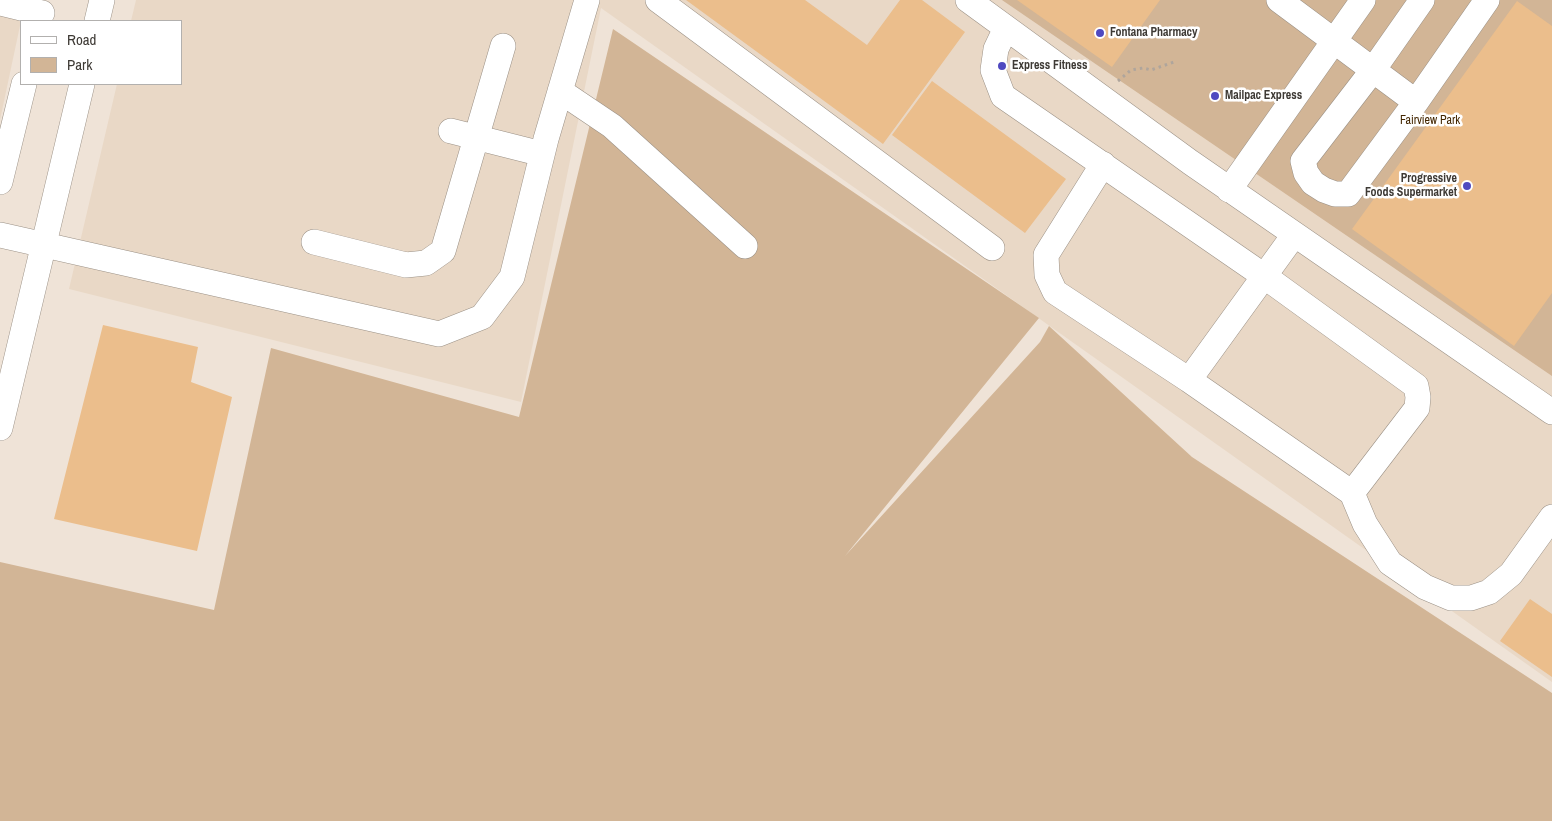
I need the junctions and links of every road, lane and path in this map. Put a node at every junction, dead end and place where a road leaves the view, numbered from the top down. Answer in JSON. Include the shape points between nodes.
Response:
{"nodes":[{"id":1,"x":102,"y":0,"type":"edge"},
{"id":2,"x":587,"y":0,"type":"edge"},
{"id":3,"x":658,"y":0,"type":"edge"},
{"id":4,"x":1280,"y":0,"type":"edge"},
{"id":5,"x":1363,"y":0,"type":"edge"},
{"id":6,"x":1422,"y":0,"type":"edge"},
{"id":7,"x":1487,"y":0,"type":"edge"},
{"id":8,"x":971,"y":1,"type":"edge"},
{"id":9,"x":0,"y":3,"type":"edge"},
{"id":10,"x":43,"y":11,"type":"edge"},
{"id":11,"x":97,"y":20,"type":"edge"},
{"id":12,"x":1006,"y":28,"type":"junction"},
{"id":13,"x":1334,"y":40,"type":"junction"},
{"id":14,"x":503,"y":46,"type":"dead end"},
{"id":15,"x":1174,"y":62,"type":"dead end"},
{"id":16,"x":1373,"y":70,"type":"junction"},
{"id":17,"x":24,"y":85,"type":"edge"},
{"id":18,"x":82,"y":85,"type":"edge"},
{"id":19,"x":560,"y":91,"type":"junction"},
{"id":20,"x":1101,"y":97,"type":"junction"},
{"id":21,"x":1416,"y":102,"type":"junction"},
{"id":22,"x":451,"y":131,"type":"dead end"},
{"id":23,"x":474,"y":137,"type":"junction"},
{"id":24,"x":542,"y":154,"type":"junction"},
{"id":25,"x":1103,"y":164,"type":"junction"},
{"id":26,"x":0,"y":182,"type":"edge"},
{"id":27,"x":1229,"y":190,"type":"junction"},
{"id":28,"x":1294,"y":234,"type":"junction"},
{"id":29,"x":0,"y":235,"type":"edge"},
{"id":30,"x":314,"y":242,"type":"dead end"},
{"id":31,"x":44,"y":245,"type":"junction"},
{"id":32,"x":745,"y":246,"type":"dead end"},
{"id":33,"x":992,"y":248,"type":"dead end"},
{"id":34,"x":1264,"y":276,"type":"junction"},
{"id":35,"x":1189,"y":380,"type":"junction"},
{"id":36,"x":1552,"y":412,"type":"edge"},
{"id":37,"x":0,"y":428,"type":"edge"},
{"id":38,"x":1352,"y":493,"type":"junction"},
{"id":39,"x":1552,"y":517,"type":"edge"}],
"edges":[{"from":1,"to":11,"type":"lane"},
{"from":2,"to":19,"type":"lane"},
{"from":3,"to":33,"type":"lane"},
{"from":4,"to":13,"type":"lane"},
{"from":5,"to":13,"type":"lane"},
{"from":6,"to":16,"type":"lane"},
{"from":7,"to":21,"type":"lane"},
{"from":8,"to":12,"type":"lane"},
{"from":9,"to":10,"type":"lane"},
{"from":12,"to":20,"type":"lane"},
{"from":12,"to":25,"type":"lane","via":[[996,49],[993,70],[1003,96]]},
{"from":13,"to":16,"type":"lane"},
{"from":13,"to":27,"type":"lane"},
{"from":14,"to":23,"type":"lane"},
{"from":15,"to":20,"type":"path","via":[[1151,70],[1131,70]]},
{"from":16,"to":21,"type":"lane"},
{"from":16,"to":21,"type":"lane","via":[[1303,161],[1313,183],[1335,194],[1348,194]]},
{"from":17,"to":26,"type":"lane"},
{"from":18,"to":31,"type":"lane"},
{"from":19,"to":24,"type":"lane"},
{"from":19,"to":32,"type":"lane","via":[[612,126]]},
{"from":20,"to":27,"type":"lane"},
{"from":22,"to":23,"type":"lane"},
{"from":23,"to":24,"type":"lane"},
{"from":23,"to":30,"type":"lane","via":[[443,251],[426,264],[406,265]]},
{"from":24,"to":31,"type":"lane","via":[[512,277],[482,317],[439,334]]},
{"from":25,"to":34,"type":"lane"},
{"from":25,"to":35,"type":"lane","via":[[1046,255],[1047,275],[1055,292]]},
{"from":27,"to":28,"type":"lane"},
{"from":28,"to":34,"type":"lane"},
{"from":28,"to":36,"type":"lane"},
{"from":29,"to":31,"type":"lane"},
{"from":31,"to":37,"type":"lane"},
{"from":34,"to":35,"type":"lane"},
{"from":34,"to":38,"type":"lane","via":[[1416,386],[1417,408]]},
{"from":35,"to":38,"type":"lane"},
{"from":38,"to":39,"type":"lane","via":[[1365,524],[1390,563],[1425,587],[1451,598],[1471,598],[1489,592],[1510,574]]}]}
